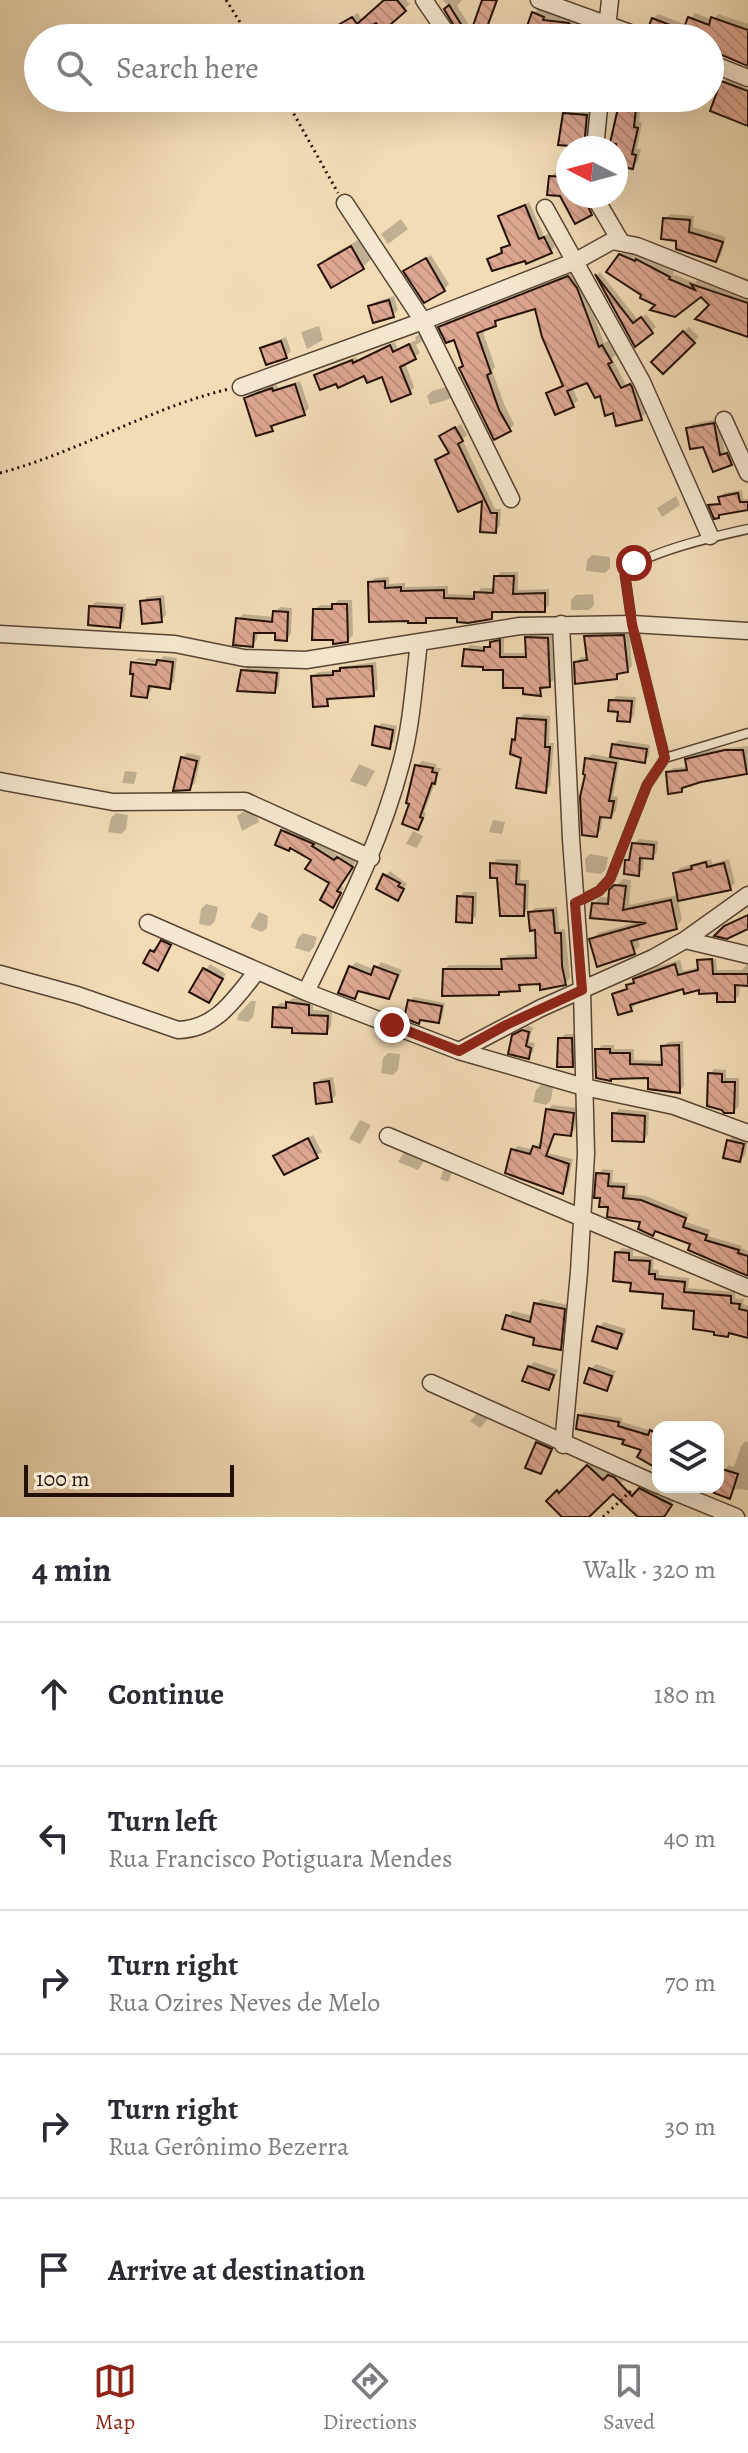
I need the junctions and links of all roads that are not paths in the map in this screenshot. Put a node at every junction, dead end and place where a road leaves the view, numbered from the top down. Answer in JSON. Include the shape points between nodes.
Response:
{"nodes":[{"id":1,"x":424,"y":0,"type":"edge"},
{"id":2,"x":539,"y":0,"type":"edge"},
{"id":3,"x":610,"y":0,"type":"edge"},
{"id":4,"x":440,"y":24,"type":"edge"},
{"id":5,"x":592,"y":24,"type":"edge"},
{"id":6,"x":608,"y":24,"type":"edge"},
{"id":7,"x":724,"y":69,"type":"edge"},
{"id":8,"x":748,"y":78,"type":"edge"},
{"id":9,"x":599,"y":112,"type":"edge"},
{"id":10,"x":596,"y":136,"type":"edge"},
{"id":11,"x":345,"y":203,"type":"road end"},
{"id":12,"x":545,"y":208,"type":"dead end"},
{"id":13,"x":601,"y":208,"type":"edge"},
{"id":14,"x":621,"y":242,"type":"junction"},
{"id":15,"x":576,"y":261,"type":"junction"},
{"id":16,"x":748,"y":290,"type":"edge"},
{"id":17,"x":423,"y":321,"type":"junction"},
{"id":18,"x":241,"y":387,"type":"road end"},
{"id":19,"x":724,"y":420,"type":"dead end"},
{"id":20,"x":748,"y":473,"type":"edge"},
{"id":21,"x":511,"y":499,"type":"dead end"},
{"id":22,"x":748,"y":529,"type":"edge"},
{"id":23,"x":710,"y":536,"type":"junction"},
{"id":24,"x":561,"y":624,"type":"junction"},
{"id":25,"x":632,"y":624,"type":"junction"},
{"id":26,"x":748,"y":631,"type":"edge"},
{"id":27,"x":0,"y":634,"type":"edge"},
{"id":28,"x":419,"y":642,"type":"junction"},
{"id":29,"x":748,"y":733,"type":"edge"},
{"id":30,"x":665,"y":758,"type":"junction"},
{"id":31,"x":0,"y":781,"type":"edge"},
{"id":32,"x":371,"y":858,"type":"junction"},
{"id":33,"x":748,"y":895,"type":"edge"},
{"id":34,"x":575,"y":903,"type":"junction"},
{"id":35,"x":148,"y":923,"type":"dead end"},
{"id":36,"x":685,"y":940,"type":"junction"},
{"id":37,"x":748,"y":955,"type":"edge"},
{"id":38,"x":257,"y":971,"type":"junction"},
{"id":39,"x":0,"y":974,"type":"edge"},
{"id":40,"x":582,"y":990,"type":"junction"},
{"id":41,"x":306,"y":992,"type":"junction"},
{"id":42,"x":459,"y":1051,"type":"junction"},
{"id":43,"x":584,"y":1087,"type":"junction"},
{"id":44,"x":748,"y":1133,"type":"edge"},
{"id":45,"x":388,"y":1136,"type":"dead end"},
{"id":46,"x":583,"y":1219,"type":"junction"},
{"id":47,"x":748,"y":1288,"type":"edge"},
{"id":48,"x":431,"y":1383,"type":"dead end"},
{"id":49,"x":563,"y":1445,"type":"junction"},
{"id":50,"x":652,"y":1483,"type":"edge"},
{"id":51,"x":677,"y":1493,"type":"edge"},
{"id":52,"x":736,"y":1517,"type":"edge"}],
"edges":[{"from":1,"to":4,"type":"street"},
{"from":2,"to":5,"type":"street"},
{"from":3,"to":6,"type":"street"},
{"from":7,"to":8,"type":"street"},
{"from":9,"to":10,"type":"street"},
{"from":11,"to":17,"type":"street"},
{"from":12,"to":15,"type":"street"},
{"from":13,"to":14,"type":"street"},
{"from":14,"to":15,"type":"street","via":[[603,245]]},
{"from":14,"to":16,"type":"street"},
{"from":15,"to":17,"type":"street"},
{"from":15,"to":23,"type":"street","via":[[642,382]]},
{"from":17,"to":18,"type":"street"},
{"from":17,"to":21,"type":"street"},
{"from":19,"to":20,"type":"street"},
{"from":22,"to":23,"type":"lane"},
{"from":23,"to":25,"type":"lane","via":[[628,568]]},
{"from":24,"to":25,"type":"street"},
{"from":24,"to":28,"type":"street","via":[[481,630]]},
{"from":24,"to":34,"type":"street"},
{"from":25,"to":26,"type":"street"},
{"from":25,"to":30,"type":"lane"},
{"from":27,"to":28,"type":"street","via":[[175,644],[271,660],[306,660]]},
{"from":28,"to":32,"type":"street","via":[[402,761]]},
{"from":29,"to":30,"type":"lane"},
{"from":30,"to":34,"type":"lane","via":[[647,785],[610,879]]},
{"from":31,"to":32,"type":"street","via":[[113,802],[245,801]]},
{"from":32,"to":41,"type":"street"},
{"from":33,"to":36,"type":"street"},
{"from":34,"to":40,"type":"street"},
{"from":35,"to":38,"type":"street"},
{"from":36,"to":37,"type":"street"},
{"from":36,"to":40,"type":"street"},
{"from":38,"to":39,"type":"street","via":[[230,1006],[194,1030],[178,1030]]},
{"from":38,"to":41,"type":"street"},
{"from":40,"to":42,"type":"street"},
{"from":40,"to":43,"type":"street"},
{"from":41,"to":42,"type":"street"},
{"from":42,"to":43,"type":"street"},
{"from":43,"to":44,"type":"street","via":[[674,1106]]},
{"from":43,"to":46,"type":"street"},
{"from":45,"to":46,"type":"street"},
{"from":46,"to":47,"type":"street"},
{"from":46,"to":49,"type":"street"},
{"from":48,"to":49,"type":"street"},
{"from":49,"to":50,"type":"street"},
{"from":51,"to":52,"type":"street"}]}
